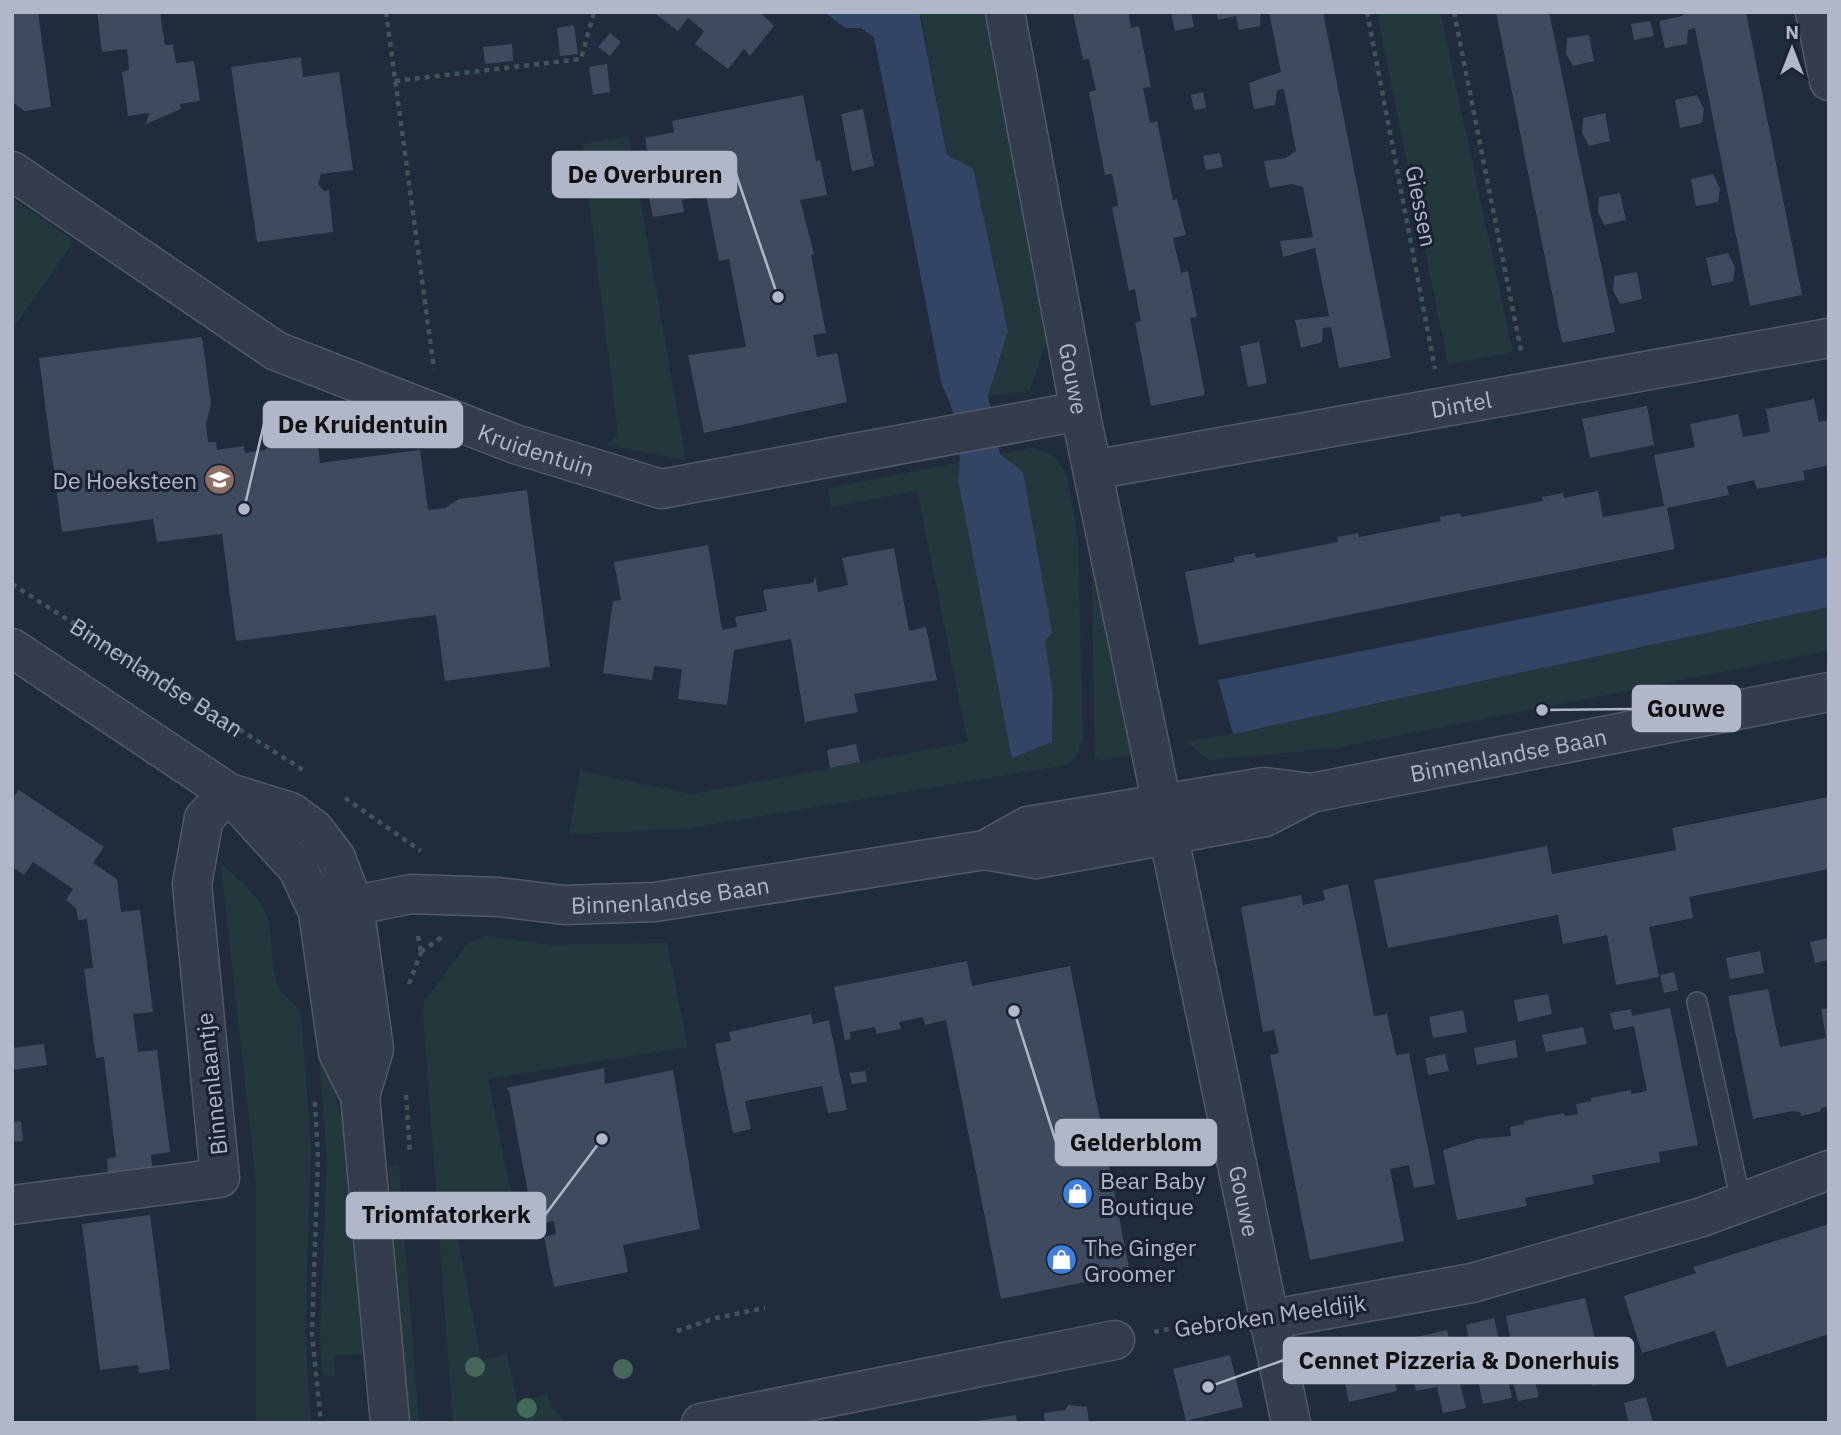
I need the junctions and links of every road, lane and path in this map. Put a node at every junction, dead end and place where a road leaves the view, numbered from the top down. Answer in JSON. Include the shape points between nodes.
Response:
{"nodes":[{"id":1,"x":386,"y":12,"type":"edge"},
{"id":2,"x":594,"y":12,"type":"edge"},
{"id":3,"x":1005,"y":12,"type":"edge"},
{"id":4,"x":1367,"y":12,"type":"edge"},
{"id":5,"x":1454,"y":12,"type":"edge"},
{"id":6,"x":1815,"y":12,"type":"edge"},
{"id":7,"x":395,"y":81,"type":"junction"},
{"id":8,"x":1829,"y":81,"type":"edge"},
{"id":9,"x":12,"y":171,"type":"edge"},
{"id":10,"x":1829,"y":338,"type":"edge"},
{"id":11,"x":1529,"y":391,"type":"junction"},
{"id":12,"x":1442,"y":407,"type":"junction"},
{"id":13,"x":1080,"y":411,"type":"junction"},
{"id":14,"x":441,"y":417,"type":"junction"},
{"id":15,"x":1093,"y":470,"type":"junction"},
{"id":16,"x":12,"y":584,"type":"edge"},
{"id":17,"x":12,"y":648,"type":"edge"},
{"id":18,"x":1829,"y":692,"type":"edge"},
{"id":19,"x":311,"y":775,"type":"dead end"},
{"id":20,"x":229,"y":793,"type":"junction"},
{"id":21,"x":342,"y":796,"type":"dead end"},
{"id":22,"x":1164,"y":819,"type":"junction"},
{"id":23,"x":404,"y":841,"type":"dead end"},
{"id":24,"x":336,"y":909,"type":"junction"},
{"id":25,"x":421,"y":952,"type":"dead end"},
{"id":26,"x":408,"y":987,"type":"dead end"},
{"id":27,"x":1697,"y":1002,"type":"dead end"},
{"id":28,"x":314,"y":1090,"type":"dead end"},
{"id":29,"x":1829,"y":1170,"type":"edge"},
{"id":30,"x":1741,"y":1202,"type":"junction"},
{"id":31,"x":12,"y":1205,"type":"edge"},
{"id":32,"x":765,"y":1308,"type":"dead end"},
{"id":33,"x":1267,"y":1320,"type":"junction"},
{"id":34,"x":677,"y":1331,"type":"dead end"},
{"id":35,"x":1115,"y":1340,"type":"joint"},
{"id":36,"x":321,"y":1423,"type":"edge"},
{"id":37,"x":390,"y":1423,"type":"edge"},
{"id":38,"x":701,"y":1423,"type":"edge"},
{"id":39,"x":1291,"y":1423,"type":"edge"}],
"edges":[{"from":1,"to":7,"type":"path"},
{"from":2,"to":7,"type":"path","via":[[581,59]]},
{"from":3,"to":13,"type":"street","name":"Gouwe"},
{"from":4,"to":12,"type":"path","name":"Giessen"},
{"from":5,"to":11,"type":"path"},
{"from":6,"to":8,"type":"street"},
{"from":7,"to":14,"type":"path"},
{"from":9,"to":14,"type":"street","name":"Kruidentuin","via":[[276,351]]},
{"from":10,"to":11,"type":"street","name":"Dintel"},
{"from":11,"to":12,"type":"street","name":"Dintel"},
{"from":12,"to":15,"type":"street","name":"Dintel"},
{"from":13,"to":14,"type":"street","name":"Kruidentuin","via":[[661,489]]},
{"from":13,"to":15,"type":"street","name":"Gouwe"},
{"from":15,"to":22,"type":"street","name":"Gouwe"},
{"from":16,"to":19,"type":"path","name":"Binnenlandse Baan"},
{"from":17,"to":20,"type":"street"},
{"from":18,"to":22,"type":"street","name":"Binnenlandse Baan","via":[[1311,793],[1264,787]]},
{"from":20,"to":24,"type":"street","via":[[291,812],[314,829],[336,858]]},
{"from":20,"to":31,"type":"street","name":"Binnenlaantje","via":[[204,818],[192,884],[220,1178]]},
{"from":21,"to":23,"type":"path"},
{"from":22,"to":24,"type":"street","name":"Binnenlandse Baan","via":[[1028,826],[985,850],[654,902],[564,905],[411,894]]},
{"from":22,"to":33,"type":"street","name":"Gouwe"},
{"from":24,"to":37,"type":"street","via":[[374,1049],[360,1096]]},
{"from":25,"to":26,"type":"path"},
{"from":27,"to":30,"type":"lane"},
{"from":28,"to":36,"type":"path","via":[[318,1157],[312,1334]]},
{"from":29,"to":30,"type":"street","name":"Gebroken Meeldijk"},
{"from":30,"to":33,"type":"street","name":"Gebroken Meeldijk","via":[[1472,1283]]},
{"from":32,"to":34,"type":"path"},
{"from":33,"to":35,"type":"path","name":"Gebroken Meeldijk","via":[[1240,1315]]},
{"from":33,"to":39,"type":"street","name":"Gouwe"},
{"from":35,"to":38,"type":"street"}]}
